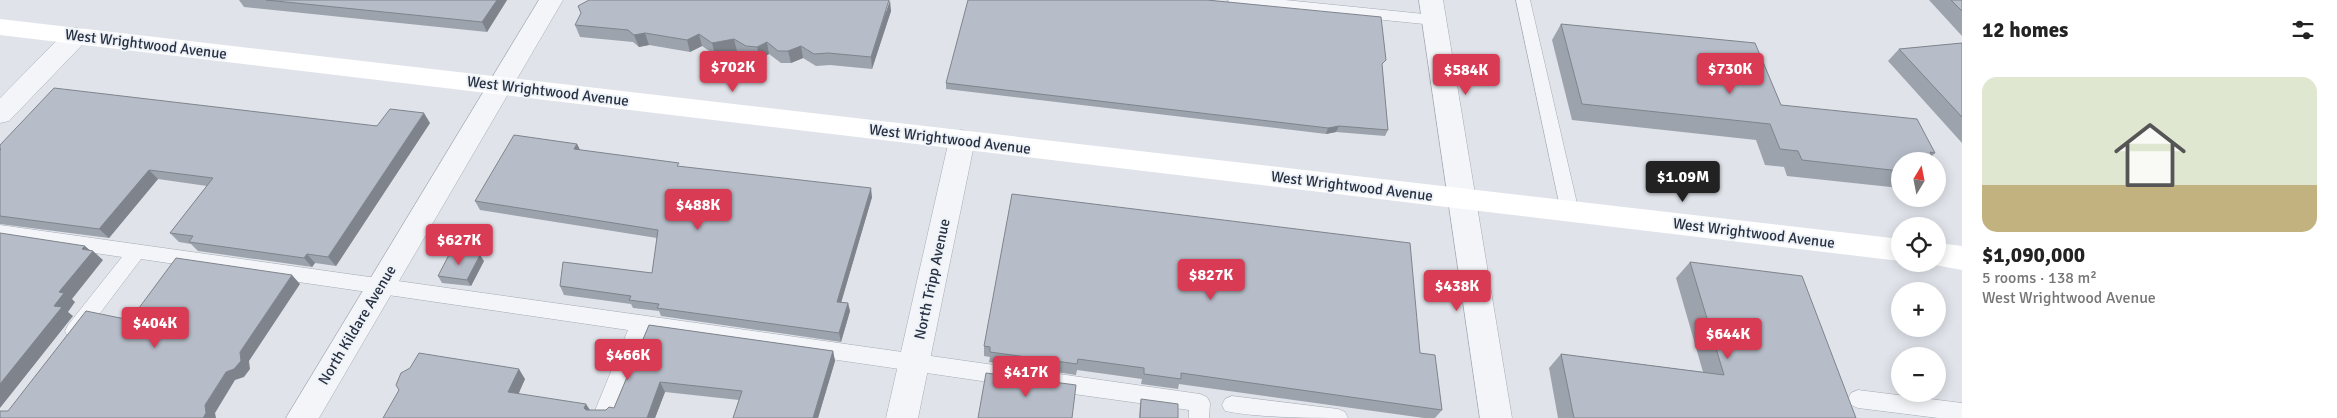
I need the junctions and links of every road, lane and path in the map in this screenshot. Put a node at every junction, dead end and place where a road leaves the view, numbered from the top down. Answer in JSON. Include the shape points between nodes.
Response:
{"nodes":[{"id":1,"x":551,"y":0,"type":"edge"},
{"id":2,"x":1235,"y":0,"type":"edge"},
{"id":3,"x":1522,"y":0,"type":"edge"},
{"id":4,"x":1432,"y":10,"type":"edge"},
{"id":5,"x":0,"y":27,"type":"edge"},
{"id":6,"x":76,"y":36,"type":"junction"},
{"id":7,"x":500,"y":86,"type":"junction"},
{"id":8,"x":0,"y":114,"type":"edge"},
{"id":9,"x":962,"y":140,"type":"junction"},
{"id":10,"x":1462,"y":199,"type":"junction"},
{"id":11,"x":1570,"y":212,"type":"junction"},
{"id":12,"x":0,"y":232,"type":"edge"},
{"id":13,"x":1891,"y":249,"type":"edge"},
{"id":14,"x":137,"y":251,"type":"junction"},
{"id":15,"x":1946,"y":256,"type":"edge"},
{"id":16,"x":1962,"y":258,"type":"edge"},
{"id":17,"x":380,"y":286,"type":"junction"},
{"id":18,"x":640,"y":323,"type":"junction"},
{"id":19,"x":66,"y":342,"type":"edge"},
{"id":20,"x":914,"y":362,"type":"junction"},
{"id":21,"x":1858,"y":398,"type":"dead end"},
{"id":22,"x":1232,"y":405,"type":"dead end"},
{"id":23,"x":1962,"y":412,"type":"edge"},
{"id":24,"x":302,"y":418,"type":"edge"},
{"id":25,"x":602,"y":418,"type":"edge"},
{"id":26,"x":902,"y":418,"type":"edge"},
{"id":27,"x":1200,"y":418,"type":"edge"},
{"id":28,"x":1338,"y":418,"type":"edge"},
{"id":29,"x":1496,"y":418,"type":"edge"}],
"edges":[{"from":1,"to":7,"type":"street","name":"North Kildare Avenue"},
{"from":2,"to":4,"type":"lane"},
{"from":3,"to":11,"type":"lane"},
{"from":4,"to":10,"type":"street"},
{"from":5,"to":6,"type":"street","name":"West Wrightwood Avenue"},
{"from":6,"to":7,"type":"street","name":"West Wrightwood Avenue"},
{"from":6,"to":8,"type":"street"},
{"from":7,"to":9,"type":"street","name":"West Wrightwood Avenue"},
{"from":7,"to":17,"type":"street","name":"North Kildare Avenue"},
{"from":9,"to":10,"type":"street","name":"West Wrightwood Avenue"},
{"from":9,"to":20,"type":"street","name":"North Tripp Avenue"},
{"from":10,"to":11,"type":"street","name":"West Wrightwood Avenue"},
{"from":10,"to":29,"type":"street"},
{"from":11,"to":13,"type":"street","name":"West Wrightwood Avenue"},
{"from":12,"to":14,"type":"lane"},
{"from":14,"to":17,"type":"lane"},
{"from":14,"to":19,"type":"lane"},
{"from":15,"to":16,"type":"street"},
{"from":17,"to":18,"type":"lane"},
{"from":17,"to":24,"type":"street","name":"North Kildare Avenue"},
{"from":18,"to":20,"type":"lane"},
{"from":18,"to":25,"type":"lane"},
{"from":20,"to":26,"type":"street","name":"North Tripp Avenue"},
{"from":20,"to":27,"type":"lane","via":[[1200,403]]},
{"from":21,"to":23,"type":"lane"},
{"from":22,"to":28,"type":"lane"}]}
